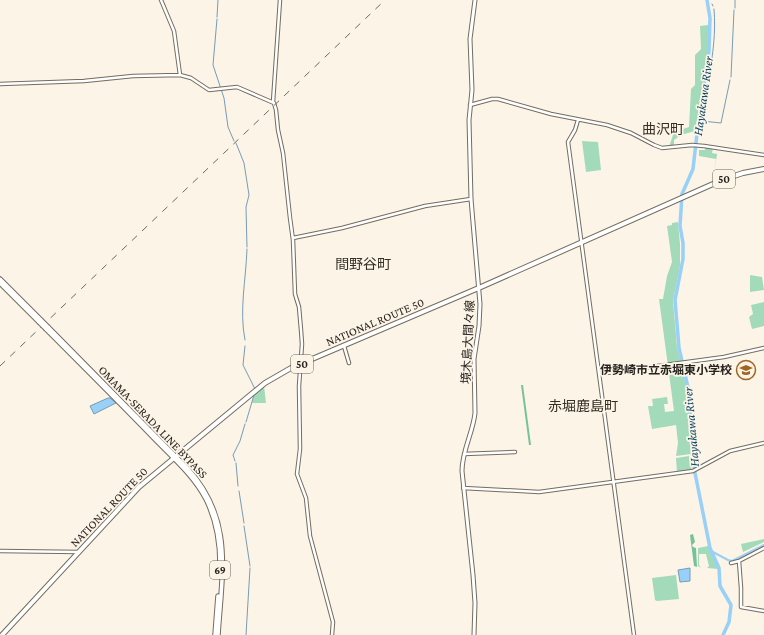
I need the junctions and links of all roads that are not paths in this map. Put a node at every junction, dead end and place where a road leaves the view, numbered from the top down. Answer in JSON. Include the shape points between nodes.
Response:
{"nodes":[{"id":1,"x":161,"y":0,"type":"edge"},
{"id":2,"x":280,"y":0,"type":"edge"},
{"id":3,"x":475,"y":0,"type":"edge"},
{"id":4,"x":180,"y":75,"type":"junction"},
{"id":5,"x":0,"y":84,"type":"edge"},
{"id":6,"x":273,"y":102,"type":"junction"},
{"id":7,"x":470,"y":105,"type":"junction"},
{"id":8,"x":578,"y":120,"type":"junction"},
{"id":9,"x":764,"y":156,"type":"edge"},
{"id":10,"x":764,"y":169,"type":"edge"},
{"id":11,"x":471,"y":199,"type":"junction"},
{"id":12,"x":293,"y":238,"type":"junction"},
{"id":13,"x":582,"y":242,"type":"junction"},
{"id":14,"x":0,"y":279,"type":"edge"},
{"id":15,"x":0,"y":283,"type":"edge"},
{"id":16,"x":479,"y":288,"type":"junction"},
{"id":17,"x":40,"y":321,"type":"junction"},
{"id":18,"x":344,"y":346,"type":"junction"},
{"id":19,"x":764,"y":348,"type":"edge"},
{"id":20,"x":349,"y":363,"type":"dead end"},
{"id":21,"x":300,"y":364,"type":"junction"},
{"id":22,"x":599,"y":374,"type":"junction"},
{"id":23,"x":764,"y":443,"type":"edge"},
{"id":24,"x":514,"y":452,"type":"dead end"},
{"id":25,"x":463,"y":454,"type":"junction"},
{"id":26,"x":174,"y":457,"type":"junction"},
{"id":27,"x":614,"y":482,"type":"junction"},
{"id":28,"x":464,"y":488,"type":"junction"},
{"id":29,"x":764,"y":548,"type":"edge"},
{"id":30,"x":0,"y":551,"type":"edge"},
{"id":31,"x":79,"y":552,"type":"junction"},
{"id":32,"x":739,"y":561,"type":"junction"},
{"id":33,"x":731,"y":563,"type":"dead end"},
{"id":34,"x":764,"y":612,"type":"edge"},
{"id":35,"x":2,"y":635,"type":"edge"},
{"id":36,"x":216,"y":635,"type":"edge"},
{"id":37,"x":332,"y":635,"type":"edge"},
{"id":38,"x":474,"y":635,"type":"edge"},
{"id":39,"x":634,"y":635,"type":"edge"}],
"edges":[{"from":1,"to":4,"type":"street","via":[[174,31]]},
{"from":2,"to":6,"type":"street"},
{"from":3,"to":7,"type":"main road","name":"境木島大間々線","via":[[470,39]]},
{"from":4,"to":5,"type":"street"},
{"from":4,"to":6,"type":"street","via":[[191,78],[209,90],[237,87]]},
{"from":6,"to":12,"type":"street","via":[[282,143]]},
{"from":7,"to":8,"type":"street","via":[[496,99]]},
{"from":7,"to":11,"type":"main road","name":"境木島大間々線"},
{"from":8,"to":9,"type":"street","via":[[616,127],[662,148],[693,145]]},
{"from":8,"to":13,"type":"street","via":[[568,142]]},
{"from":10,"to":13,"type":"highway","name":"NATIONAL ROUTE 50","number":"50","via":[[732,176]]},
{"from":11,"to":12,"type":"street","via":[[425,206]]},
{"from":11,"to":16,"type":"main road","name":"境木島大間々線"},
{"from":12,"to":21,"type":"street","via":[[295,294],[302,339]]},
{"from":13,"to":16,"type":"highway","name":"NATIONAL ROUTE 50","number":"50"},
{"from":13,"to":22,"type":"street"},
{"from":14,"to":17,"type":"main road","name":"OMAMA-SERADA LINE BYPASS","number":"69"},
{"from":15,"to":17,"type":"main road","name":"OMAMA-SERADA LINE BYPASS","number":"69"},
{"from":16,"to":18,"type":"highway","name":"NATIONAL ROUTE 50","number":"50"},
{"from":16,"to":25,"type":"main road","name":"境木島大間々線","via":[[480,313],[474,359],[475,413]]},
{"from":17,"to":26,"type":"main road","name":"OMAMA-SERADA LINE BYPASS","number":"69","bridge":true},
{"from":18,"to":20,"type":"street"},
{"from":18,"to":21,"type":"highway","name":"NATIONAL ROUTE 50","number":"50"},
{"from":19,"to":22,"type":"street","via":[[724,357]]},
{"from":21,"to":26,"type":"highway","name":"NATIONAL ROUTE 50","number":"50","via":[[265,383]]},
{"from":21,"to":37,"type":"street","via":[[300,449],[297,474],[306,498],[310,536],[333,622]]},
{"from":22,"to":27,"type":"street"},
{"from":23,"to":27,"type":"street","via":[[730,452],[697,470]]},
{"from":24,"to":25,"type":"street"},
{"from":25,"to":28,"type":"main road","name":"境木島大間々線"},
{"from":26,"to":31,"type":"highway","name":"NATIONAL ROUTE 50","number":"50","via":[[135,490]]},
{"from":26,"to":36,"type":"main road","name":"OMAMA-SERADA LINE BYPASS","number":"69","via":[[202,487],[214,508],[220,528],[223,554]]},
{"from":27,"to":28,"type":"street","via":[[539,492]]},
{"from":27,"to":39,"type":"street"},
{"from":28,"to":38,"type":"main road","name":"境木島大間々線","via":[[475,603]]},
{"from":29,"to":32,"type":"street"},
{"from":30,"to":31,"type":"street"},
{"from":31,"to":35,"type":"highway","name":"NATIONAL ROUTE 50","number":"50"},
{"from":32,"to":33,"type":"street"},
{"from":32,"to":34,"type":"street","via":[[741,607]]}]}
